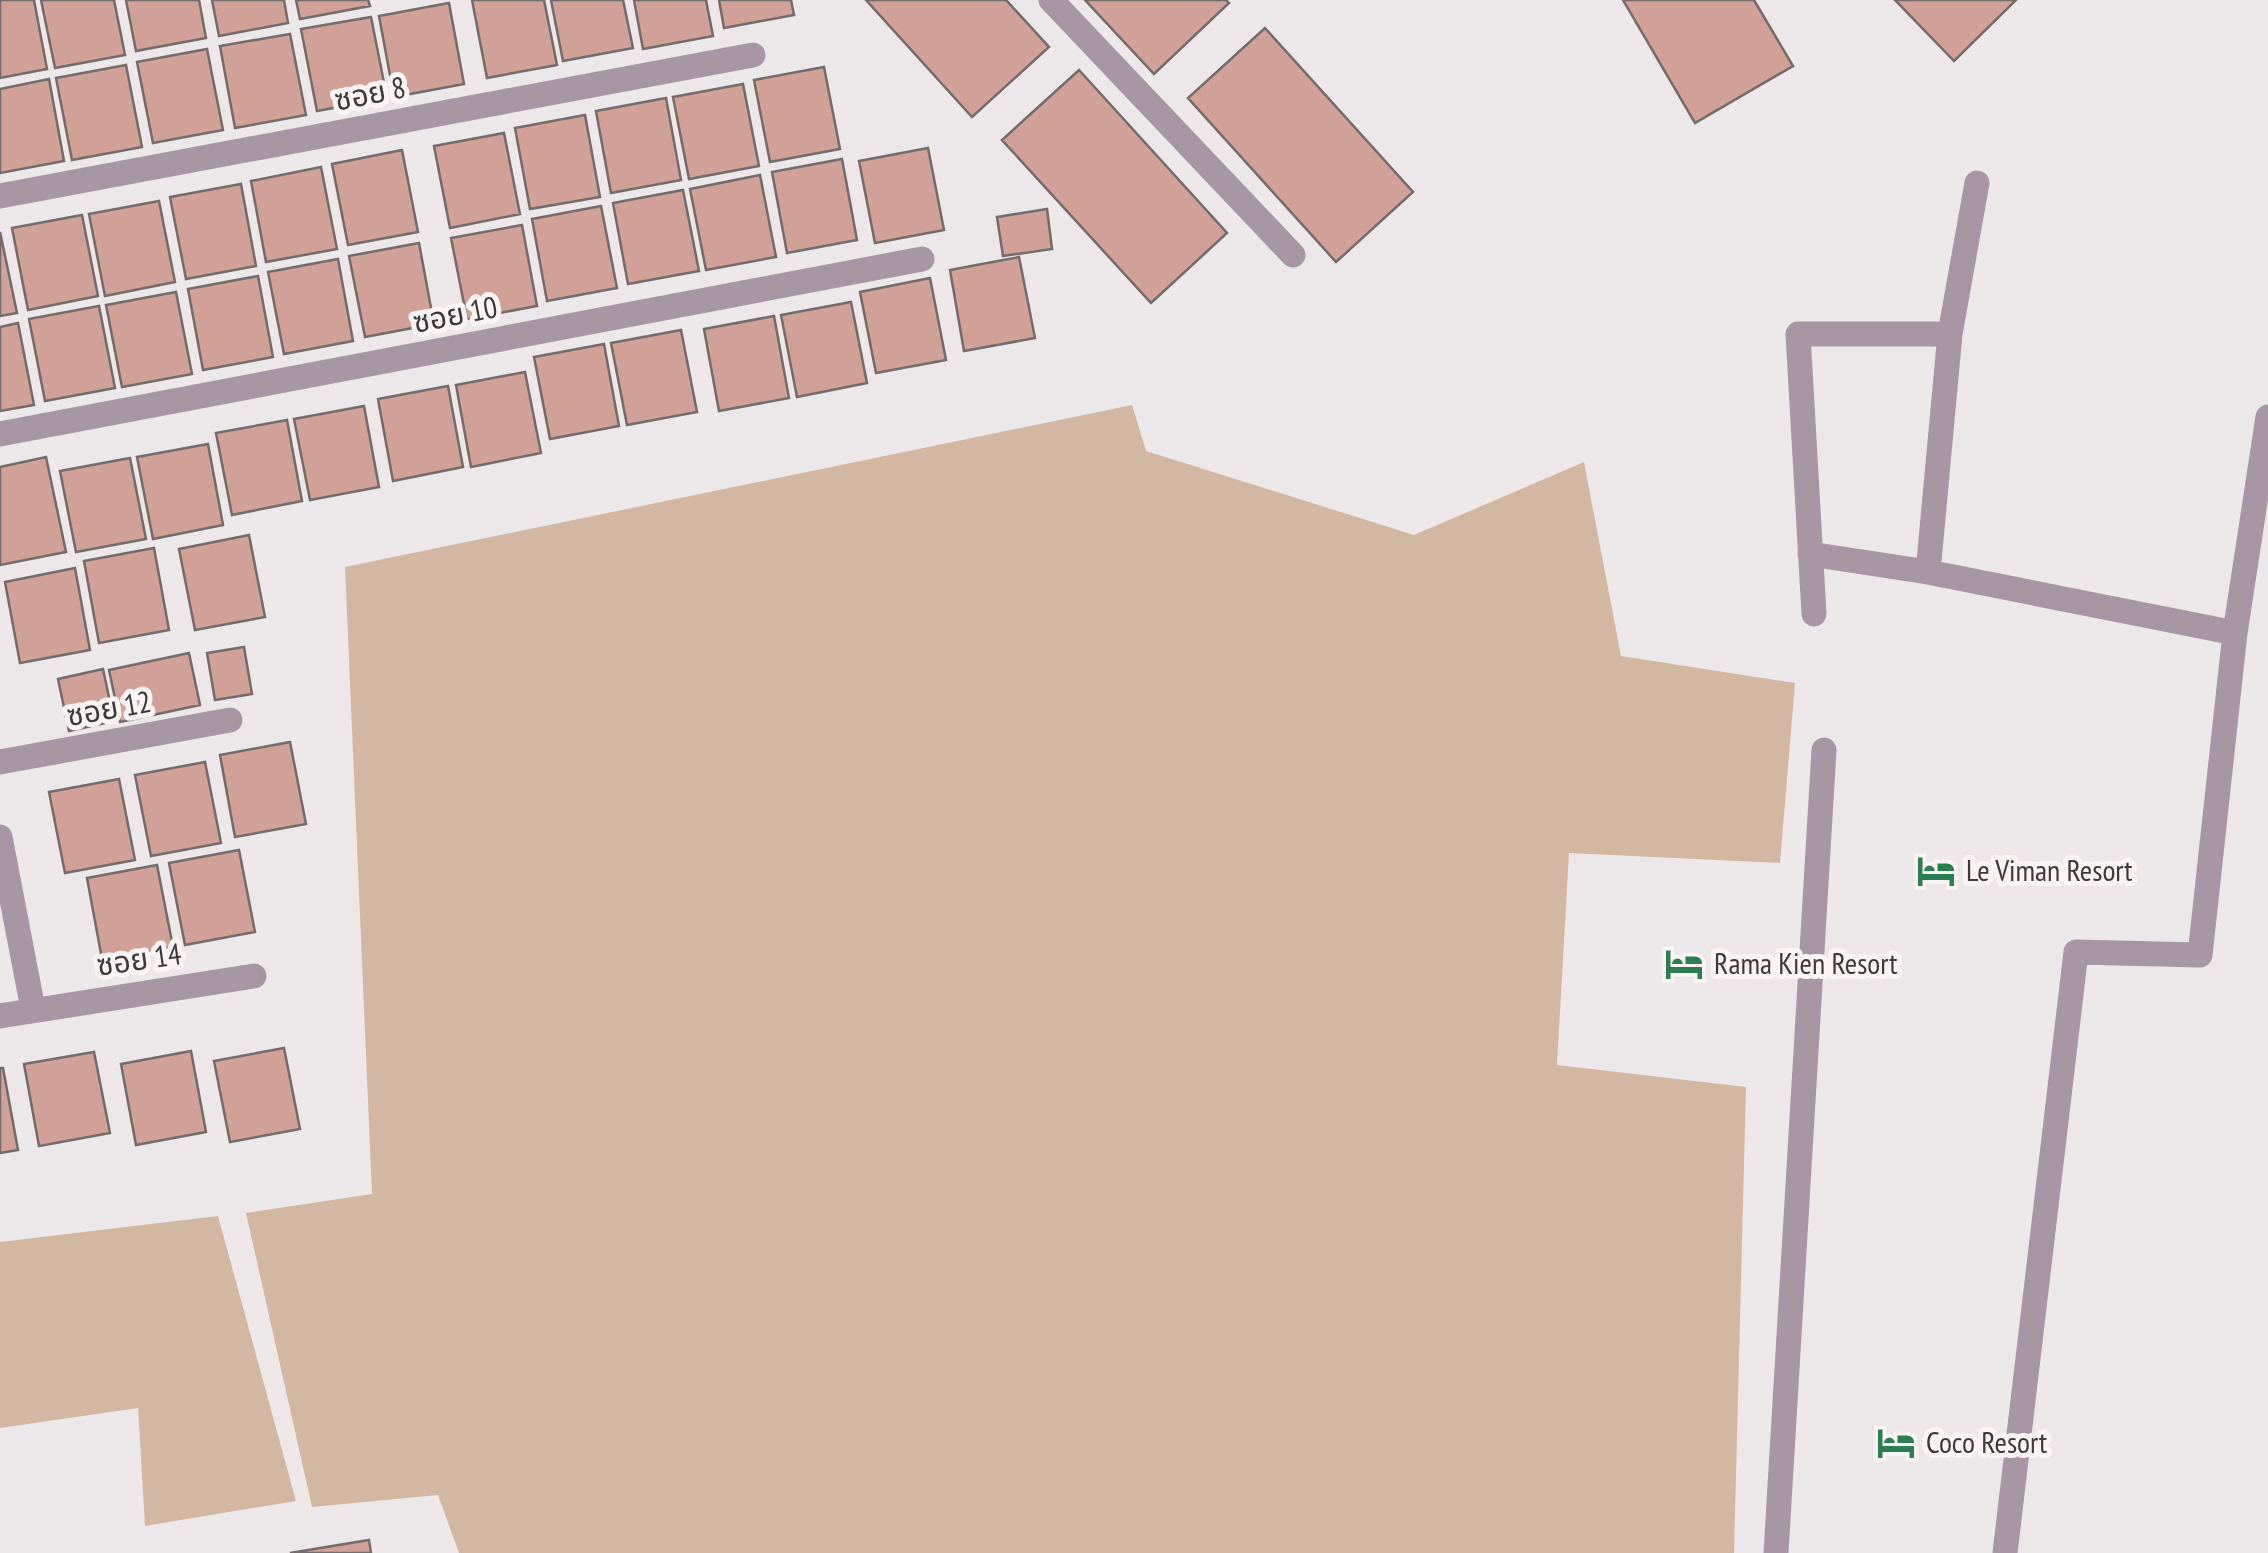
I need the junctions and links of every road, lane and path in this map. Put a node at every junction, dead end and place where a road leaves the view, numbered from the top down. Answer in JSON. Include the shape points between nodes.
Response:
{"nodes":[{"id":1,"x":1051,"y":0,"type":"edge"},
{"id":2,"x":752,"y":55,"type":"dead end"},
{"id":3,"x":1977,"y":183,"type":"dead end"},
{"id":4,"x":0,"y":196,"type":"edge"},
{"id":5,"x":1294,"y":255,"type":"dead end"},
{"id":6,"x":922,"y":259,"type":"dead end"},
{"id":7,"x":1950,"y":334,"type":"junction"},
{"id":8,"x":2268,"y":417,"type":"edge"},
{"id":9,"x":0,"y":434,"type":"edge"},
{"id":10,"x":1810,"y":554,"type":"junction"},
{"id":11,"x":1928,"y":572,"type":"junction"},
{"id":12,"x":1814,"y":614,"type":"dead end"},
{"id":13,"x":2236,"y":633,"type":"junction"},
{"id":14,"x":230,"y":720,"type":"dead end"},
{"id":15,"x":1824,"y":750,"type":"dead end"},
{"id":16,"x":0,"y":762,"type":"edge"},
{"id":17,"x":0,"y":838,"type":"edge"},
{"id":18,"x":254,"y":976,"type":"dead end"},
{"id":19,"x":33,"y":1009,"type":"junction"},
{"id":20,"x":0,"y":1016,"type":"edge"},
{"id":21,"x":1776,"y":1553,"type":"edge"},
{"id":22,"x":2005,"y":1553,"type":"edge"}],
"edges":[{"from":1,"to":5,"type":"street"},
{"from":2,"to":4,"type":"street","name":"ซอย 8"},
{"from":3,"to":7,"type":"street"},
{"from":6,"to":9,"type":"street","name":"ซอย 10"},
{"from":7,"to":10,"type":"street","via":[[1798,334]]},
{"from":7,"to":11,"type":"street"},
{"from":8,"to":13,"type":"street"},
{"from":10,"to":11,"type":"street"},
{"from":10,"to":12,"type":"street"},
{"from":11,"to":13,"type":"street"},
{"from":13,"to":22,"type":"street","via":[[2200,956],[2076,952]]},
{"from":14,"to":16,"type":"street","name":"ซอย 12"},
{"from":15,"to":21,"type":"street"},
{"from":17,"to":19,"type":"street"},
{"from":18,"to":19,"type":"street","name":"ซอย 14"},
{"from":19,"to":20,"type":"street","name":"ซอย 14"}]}
